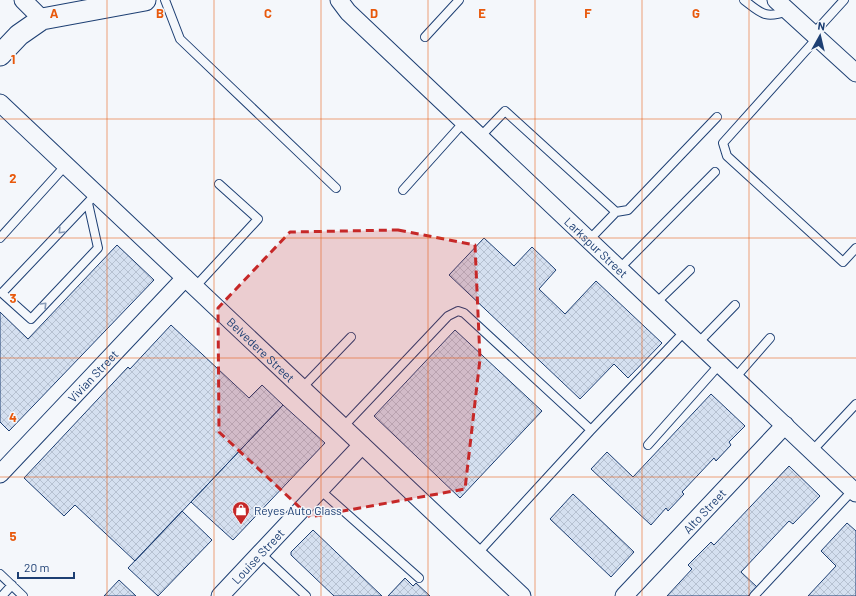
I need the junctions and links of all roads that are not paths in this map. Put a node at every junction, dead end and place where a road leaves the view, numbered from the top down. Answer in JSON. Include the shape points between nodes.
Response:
{"nodes":[{"id":1,"x":23,"y":0,"type":"edge"},
{"id":2,"x":145,"y":0,"type":"edge"},
{"id":3,"x":165,"y":0,"type":"edge"},
{"id":4,"x":338,"y":0,"type":"edge"},
{"id":5,"x":459,"y":0,"type":"edge"},
{"id":6,"x":744,"y":0,"type":"edge"},
{"id":7,"x":844,"y":0,"type":"edge"},
{"id":8,"x":117,"y":2,"type":"edge"},
{"id":9,"x":782,"y":5,"type":"edge"},
{"id":10,"x":42,"y":18,"type":"junction"},
{"id":11,"x":816,"y":35,"type":"junction"},
{"id":12,"x":425,"y":37,"type":"dead end"},
{"id":13,"x":0,"y":55,"type":"edge"},
{"id":14,"x":856,"y":73,"type":"edge"},
{"id":15,"x":0,"y":103,"type":"edge"},
{"id":16,"x":717,"y":117,"type":"dead end"},
{"id":17,"x":464,"y":122,"type":"junction"},
{"id":18,"x":480,"y":137,"type":"junction"},
{"id":19,"x":66,"y":165,"type":"junction"},
{"id":20,"x":715,"y":172,"type":"dead end"},
{"id":21,"x":219,"y":184,"type":"dead end"},
{"id":22,"x":336,"y":188,"type":"dead end"},
{"id":23,"x":403,"y":190,"type":"dead end"},
{"id":24,"x":92,"y":198,"type":"junction"},
{"id":25,"x":616,"y":212,"type":"junction"},
{"id":26,"x":0,"y":238,"type":"edge"},
{"id":27,"x":589,"y":240,"type":"junction"},
{"id":28,"x":856,"y":248,"type":"edge"},
{"id":29,"x":619,"y":269,"type":"junction"},
{"id":30,"x":690,"y":270,"type":"dead end"},
{"id":31,"x":190,"y":283,"type":"junction"},
{"id":32,"x":1,"y":292,"type":"edge"},
{"id":33,"x":656,"y":303,"type":"junction"},
{"id":34,"x":735,"y":305,"type":"dead end"},
{"id":35,"x":685,"y":331,"type":"junction"},
{"id":36,"x":351,"y":337,"type":"dead end"},
{"id":37,"x":770,"y":338,"type":"dead end"},
{"id":38,"x":698,"y":343,"type":"junction"},
{"id":39,"x":720,"y":364,"type":"junction"},
{"id":40,"x":735,"y":378,"type":"junction"},
{"id":41,"x":302,"y":388,"type":"junction"},
{"id":42,"x":856,"y":404,"type":"edge"},
{"id":43,"x":785,"y":425,"type":"junction"},
{"id":44,"x":343,"y":427,"type":"junction"},
{"id":45,"x":591,"y":430,"type":"junction"},
{"id":46,"x":362,"y":445,"type":"junction"},
{"id":47,"x":648,"y":446,"type":"dead end"},
{"id":48,"x":812,"y":451,"type":"junction"},
{"id":49,"x":0,"y":474,"type":"edge"},
{"id":50,"x":320,"y":490,"type":"junction"},
{"id":51,"x":855,"y":491,"type":"edge"},
{"id":52,"x":260,"y":553,"type":"junction"},
{"id":53,"x":477,"y":554,"type":"junction"},
{"id":54,"x":0,"y":574,"type":"edge"},
{"id":55,"x":419,"y":578,"type":"dead end"},
{"id":56,"x":12,"y":585,"type":"junction"},
{"id":57,"x":300,"y":594,"type":"edge"},
{"id":58,"x":2,"y":596,"type":"edge"},
{"id":59,"x":24,"y":596,"type":"edge"},
{"id":60,"x":220,"y":596,"type":"edge"},
{"id":61,"x":522,"y":596,"type":"edge"},
{"id":62,"x":624,"y":596,"type":"edge"},
{"id":63,"x":754,"y":596,"type":"edge"}],
"edges":[{"from":1,"to":10,"type":"street"},
{"from":2,"to":8,"type":"street"},
{"from":3,"to":22,"type":"lane","via":[[180,39]]},
{"from":4,"to":17,"type":"street","name":"Larkspur Street"},
{"from":5,"to":12,"type":"lane"},
{"from":6,"to":9,"type":"lane","via":[[764,15],[776,15]]},
{"from":7,"to":11,"type":"lane"},
{"from":8,"to":10,"type":"street"},
{"from":9,"to":11,"type":"street"},
{"from":10,"to":13,"type":"street","via":[[19,35]]},
{"from":11,"to":14,"type":"street"},
{"from":11,"to":28,"type":"lane","via":[[724,143],[727,156],[843,262]]},
{"from":15,"to":19,"type":"street","name":"Belvedere Street"},
{"from":16,"to":25,"type":"lane","via":[[628,210]]},
{"from":17,"to":18,"type":"street","name":"Larkspur Street"},
{"from":17,"to":23,"type":"lane"},
{"from":18,"to":25,"type":"lane","via":[[505,111]]},
{"from":18,"to":27,"type":"street","name":"Larkspur Street"},
{"from":19,"to":24,"type":"street","name":"Belvedere Street"},
{"from":19,"to":26,"type":"lane"},
{"from":20,"to":29,"type":"lane"},
{"from":21,"to":31,"type":"lane","via":[[258,219]]},
{"from":24,"to":31,"type":"street","name":"Belvedere Street"},
{"from":24,"to":32,"type":"lane","one_way":true},
{"from":32,"to":24,"type":"lane","one_way":true,"via":[[31,319],[98,248]]},
{"from":25,"to":27,"type":"lane"},
{"from":27,"to":29,"type":"street","name":"Larkspur Street"},
{"from":29,"to":33,"type":"street","name":"Larkspur Street"},
{"from":30,"to":33,"type":"lane"},
{"from":31,"to":41,"type":"street","name":"Belvedere Street"},
{"from":31,"to":49,"type":"street","name":"Vivian Street"},
{"from":33,"to":35,"type":"street","name":"Larkspur Street"},
{"from":34,"to":38,"type":"lane"},
{"from":35,"to":38,"type":"street","name":"Larkspur Street"},
{"from":35,"to":45,"type":"lane"},
{"from":36,"to":41,"type":"lane"},
{"from":37,"to":40,"type":"lane"},
{"from":38,"to":39,"type":"street","name":"Larkspur Street"},
{"from":39,"to":40,"type":"street","name":"Larkspur Street"},
{"from":39,"to":47,"type":"lane"},
{"from":40,"to":43,"type":"street","name":"Larkspur Street"},
{"from":41,"to":44,"type":"street","name":"Belvedere Street"},
{"from":42,"to":48,"type":"lane"},
{"from":43,"to":48,"type":"street","name":"Larkspur Street"},
{"from":43,"to":62,"type":"street","name":"Alto Street"},
{"from":44,"to":45,"type":"lane","via":[[448,316],[458,312],[469,318]]},
{"from":44,"to":46,"type":"street","name":"Belvedere Street"},
{"from":45,"to":53,"type":"lane"},
{"from":46,"to":50,"type":"street","name":"Louise Street"},
{"from":46,"to":53,"type":"street","name":"Belvedere Street"},
{"from":48,"to":51,"type":"street","name":"Larkspur Street"},
{"from":50,"to":52,"type":"street","name":"Louise Street"},
{"from":50,"to":55,"type":"lane"},
{"from":51,"to":63,"type":"lane"},
{"from":52,"to":57,"type":"lane"},
{"from":52,"to":60,"type":"street","name":"Louise Street"},
{"from":53,"to":61,"type":"street","name":"Belvedere Street"},
{"from":54,"to":56,"type":"lane"},
{"from":56,"to":58,"type":"lane"},
{"from":56,"to":59,"type":"lane"}]}
